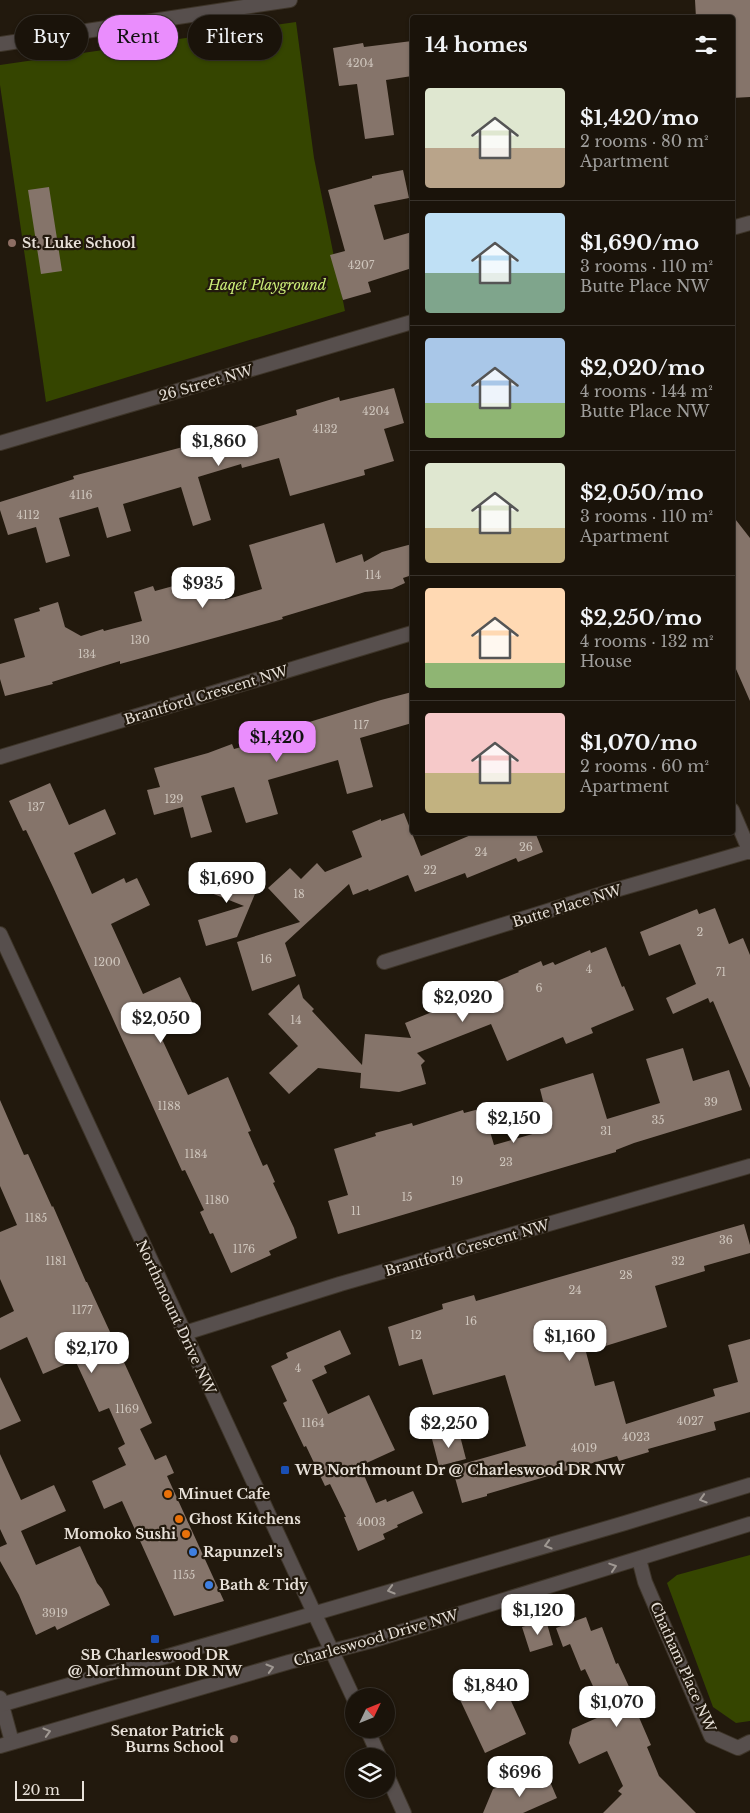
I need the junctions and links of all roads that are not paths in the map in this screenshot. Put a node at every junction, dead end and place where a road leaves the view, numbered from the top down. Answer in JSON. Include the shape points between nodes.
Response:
{"nodes":[{"id":1,"x":290,"y":0,"type":"edge"},
{"id":2,"x":0,"y":44,"type":"edge"},
{"id":3,"x":750,"y":224,"type":"edge"},
{"id":4,"x":735,"y":227,"type":"edge"},
{"id":5,"x":410,"y":323,"type":"edge"},
{"id":6,"x":0,"y":443,"type":"edge"},
{"id":7,"x":410,"y":634,"type":"edge"},
{"id":8,"x":0,"y":756,"type":"edge"},
{"id":9,"x":735,"y":817,"type":"edge"},
{"id":10,"x":750,"y":852,"type":"edge"},
{"id":11,"x":0,"y":934,"type":"edge"},
{"id":12,"x":384,"y":962,"type":"dead end"},
{"id":13,"x":750,"y":1166,"type":"edge"},
{"id":14,"x":184,"y":1333,"type":"junction"},
{"id":15,"x":750,"y":1485,"type":"edge"},
{"id":16,"x":750,"y":1524,"type":"edge"},
{"id":17,"x":639,"y":1559,"type":"junction"},
{"id":18,"x":314,"y":1614,"type":"junction"},
{"id":19,"x":332,"y":1651,"type":"junction"},
{"id":20,"x":349,"y":1688,"type":"edge"},
{"id":21,"x":1,"y":1703,"type":"edge"},
{"id":22,"x":750,"y":1742,"type":"edge"},
{"id":23,"x":6,"y":1744,"type":"edge"},
{"id":24,"x":395,"y":1793,"type":"edge"},
{"id":25,"x":404,"y":1813,"type":"edge"}],
"edges":[{"from":1,"to":2,"type":"street"},
{"from":3,"to":4,"type":"street"},
{"from":5,"to":6,"type":"street","name":"26 Street NW"},
{"from":7,"to":8,"type":"street","name":"Brantford Crescent NW"},
{"from":9,"to":10,"type":"street"},
{"from":10,"to":12,"type":"street","name":"Butte Place NW"},
{"from":11,"to":14,"type":"street","name":"Northmount Drive NW"},
{"from":13,"to":14,"type":"street","name":"Brantford Crescent NW","via":[[340,1284]]},
{"from":14,"to":18,"type":"street","name":"Northmount Drive NW"},
{"from":15,"to":18,"type":"street","one_way":true},
{"from":16,"to":17,"type":"street","name":"Charleswood Drive NW"},
{"from":19,"to":17,"type":"street","name":"Charleswood Drive NW","one_way":true,"via":[[371,1642]]},
{"from":17,"to":22,"type":"street","name":"Chatham Place NW","via":[[645,1582],[711,1736],[738,1748]]},
{"from":18,"to":19,"type":"street","name":"Northmount Drive NW"},
{"from":18,"to":21,"type":"street"},
{"from":19,"to":20,"type":"street","name":"Northmount Drive NW"},
{"from":23,"to":19,"type":"street","name":"Charleswood Drive NW","one_way":true},
{"from":21,"to":23,"type":"street"},
{"from":24,"to":25,"type":"street"}]}
